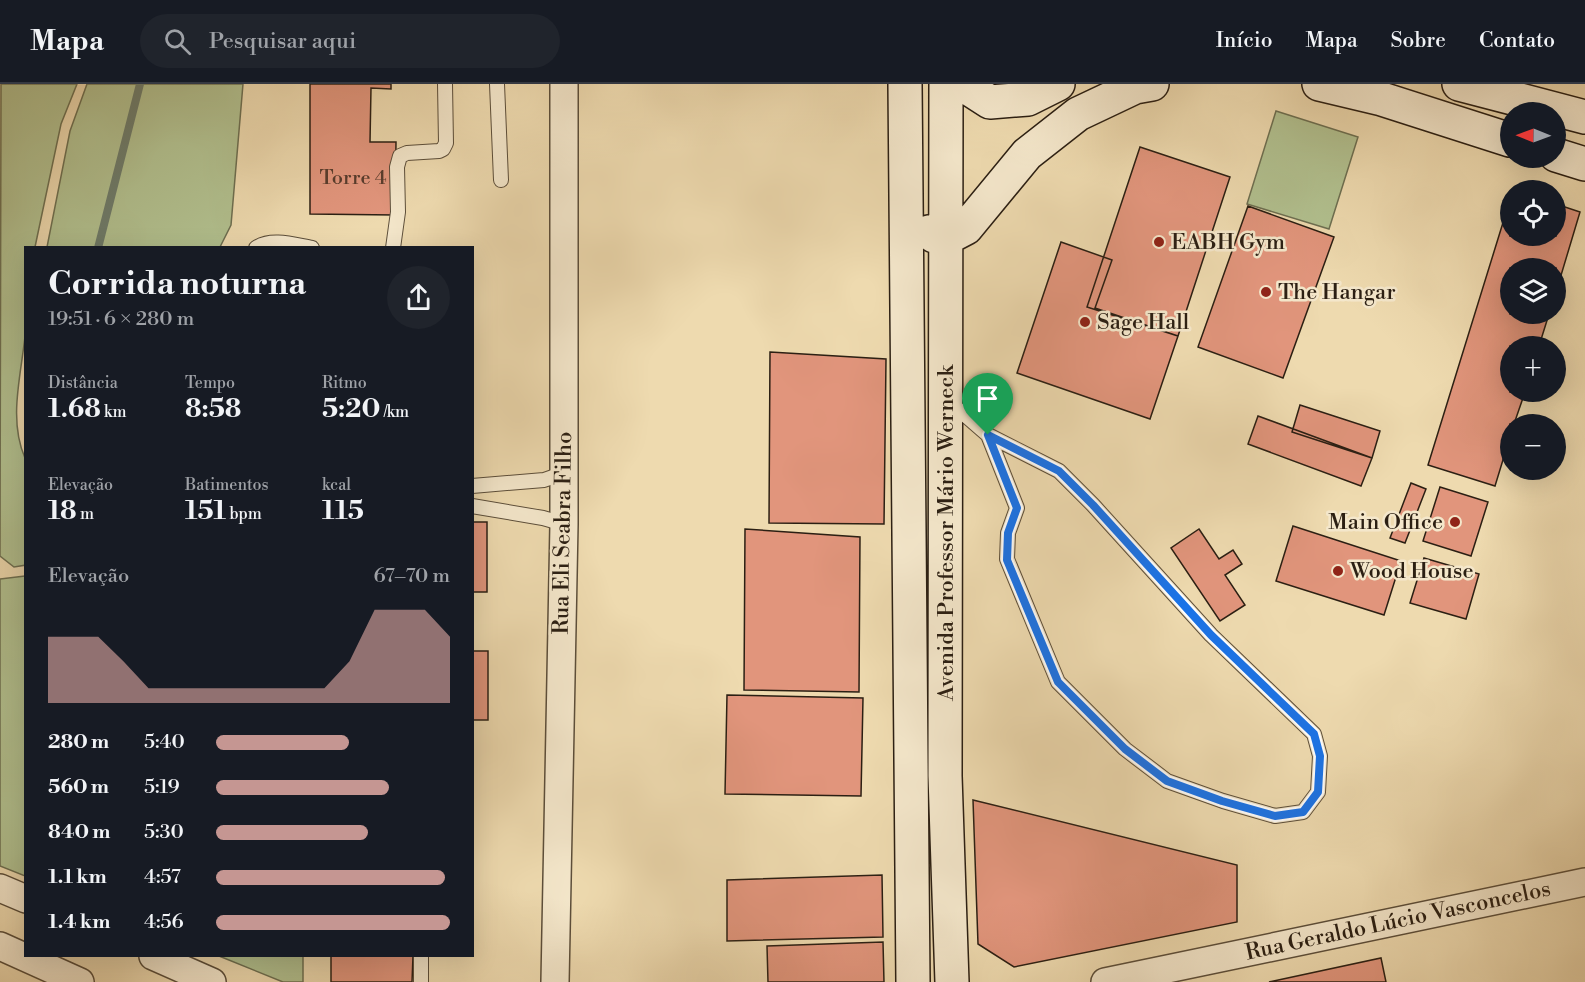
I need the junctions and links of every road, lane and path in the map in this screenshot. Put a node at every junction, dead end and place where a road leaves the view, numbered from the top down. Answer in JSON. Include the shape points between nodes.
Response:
{"nodes":[{"id":1,"x":445,"y":84,"type":"edge"},
{"id":2,"x":497,"y":84,"type":"edge"},
{"id":3,"x":564,"y":84,"type":"edge"},
{"id":4,"x":905,"y":84,"type":"edge"},
{"id":5,"x":946,"y":84,"type":"edge"},
{"id":6,"x":962,"y":84,"type":"edge"},
{"id":7,"x":1058,"y":84,"type":"edge"},
{"id":8,"x":1152,"y":84,"type":"edge"},
{"id":9,"x":1319,"y":84,"type":"edge"},
{"id":10,"x":1460,"y":84,"type":"edge"},
{"id":11,"x":1585,"y":117,"type":"edge"},
{"id":12,"x":1500,"y":137,"type":"edge"},
{"id":13,"x":1566,"y":158,"type":"edge"},
{"id":14,"x":1585,"y":164,"type":"edge"},
{"id":15,"x":501,"y":180,"type":"dead end"},
{"id":16,"x":905,"y":211,"type":"junction"},
{"id":17,"x":945,"y":239,"type":"junction"},
{"id":18,"x":259,"y":246,"type":"edge"},
{"id":19,"x":298,"y":246,"type":"edge"},
{"id":20,"x":393,"y":246,"type":"edge"},
{"id":21,"x":946,"y":399,"type":"junction"},
{"id":22,"x":988,"y":435,"type":"junction"},
{"id":23,"x":564,"y":473,"type":"junction"},
{"id":24,"x":474,"y":486,"type":"edge"},
{"id":25,"x":474,"y":506,"type":"edge"},
{"id":26,"x":564,"y":524,"type":"junction"},
{"id":27,"x":1585,"y":882,"type":"edge"},
{"id":28,"x":0,"y":888,"type":"edge"},
{"id":29,"x":24,"y":898,"type":"edge"},
{"id":30,"x":0,"y":946,"type":"edge"},
{"id":31,"x":155,"y":957,"type":"edge"},
{"id":32,"x":420,"y":957,"type":"edge"},
{"id":33,"x":12,"y":959,"type":"edge"},
{"id":34,"x":80,"y":982,"type":"edge"},
{"id":35,"x":212,"y":982,"type":"edge"},
{"id":36,"x":421,"y":982,"type":"edge"},
{"id":37,"x":555,"y":982,"type":"edge"},
{"id":38,"x":913,"y":982,"type":"edge"},
{"id":39,"x":952,"y":982,"type":"edge"},
{"id":40,"x":1105,"y":982,"type":"edge"}],
"edges":[{"from":1,"to":20,"type":"lane","via":[[443,149],[400,156]]},
{"from":2,"to":15,"type":"lane"},
{"from":3,"to":23,"type":"street","name":"Rua Eli Seabra Filho"},
{"from":4,"to":16,"type":"main road","name":"Avenida Professor Mário Werneck"},
{"from":5,"to":17,"type":"main road","name":"Avenida Professor Mário Werneck"},
{"from":6,"to":7,"type":"main road","via":[[990,102],[1028,99]]},
{"from":8,"to":17,"type":"main road","via":[[1134,87],[1078,114],[1027,154],[966,228]]},
{"from":9,"to":12,"type":"main road","via":[[1382,99]]},
{"from":10,"to":11,"type":"main road"},
{"from":13,"to":14,"type":"main road"},
{"from":16,"to":17,"type":"main road","via":[[934,236]]},
{"from":16,"to":38,"type":"main road","name":"Avenida Professor Mário Werneck"},
{"from":17,"to":21,"type":"main road","name":"Avenida Professor Mário Werneck"},
{"from":18,"to":19,"type":"lane"},
{"from":21,"to":22,"type":"lane"},
{"from":21,"to":39,"type":"main road","name":"Avenida Professor Mário Werneck","via":[[945,776]]},
{"from":22,"to":22,"type":"lane","via":[[1017,508],[1008,533],[1007,560],[1058,682],[1125,749],[1167,781],[1275,816],[1303,812],[1318,792],[1320,756],[1314,734],[1211,635],[1059,471]]},
{"from":23,"to":24,"type":"lane","via":[[544,480]]},
{"from":23,"to":26,"type":"street","name":"Rua Eli Seabra Filho"},
{"from":25,"to":26,"type":"lane"},
{"from":26,"to":37,"type":"street","name":"Rua Eli Seabra Filho"},
{"from":27,"to":40,"type":"street","name":"Rua Geraldo Lúcio Vasconcelos"},
{"from":28,"to":29,"type":"street"},
{"from":30,"to":33,"type":"street"},
{"from":31,"to":35,"type":"street"},
{"from":32,"to":36,"type":"lane"},
{"from":33,"to":34,"type":"street"}]}
